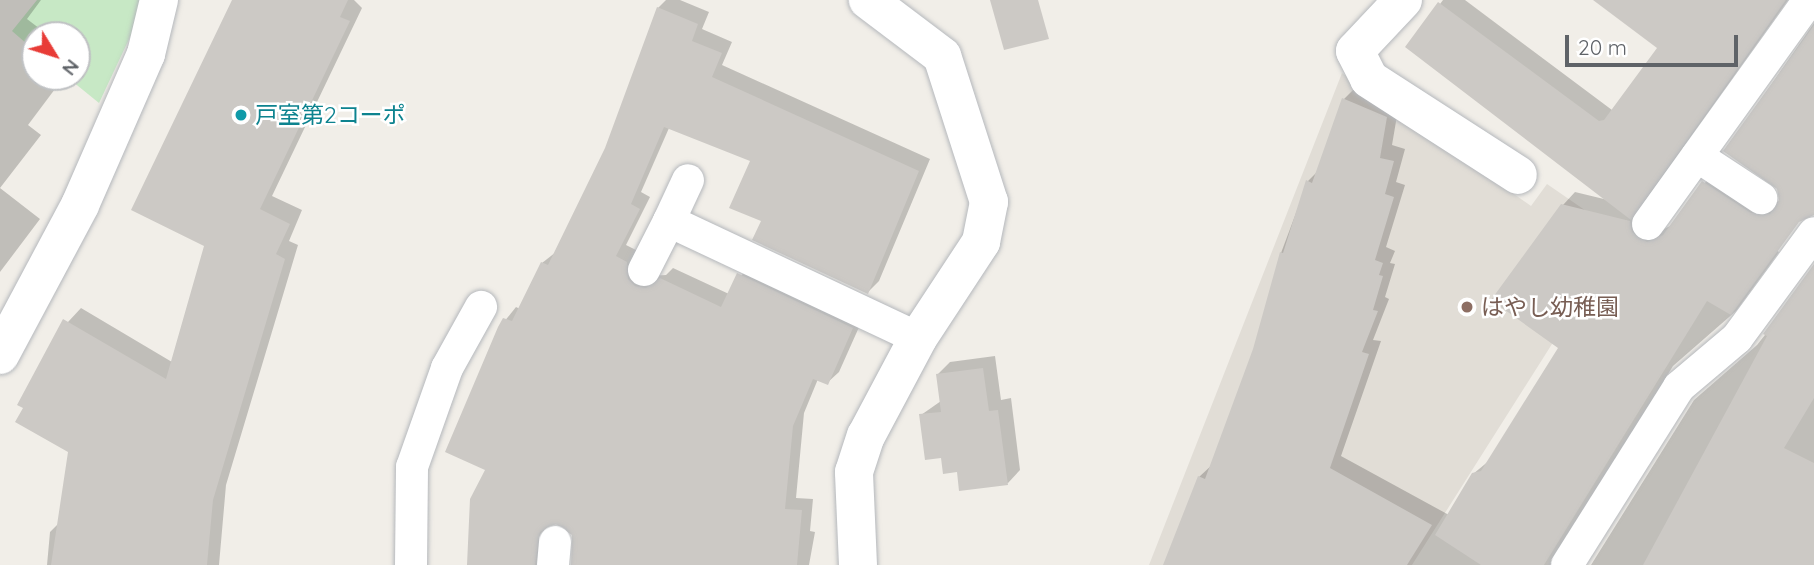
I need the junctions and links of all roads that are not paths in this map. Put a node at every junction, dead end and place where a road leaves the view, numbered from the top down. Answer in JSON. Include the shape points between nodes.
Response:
{"nodes":[{"id":1,"x":159,"y":0,"type":"edge"},
{"id":2,"x":868,"y":0,"type":"edge"},
{"id":3,"x":1403,"y":0,"type":"edge"},
{"id":4,"x":1809,"y":0,"type":"edge"},
{"id":5,"x":1697,"y":156,"type":"junction"},
{"id":6,"x":1518,"y":175,"type":"dead end"},
{"id":7,"x":688,"y":180,"type":"dead end"},
{"id":8,"x":1762,"y":198,"type":"dead end"},
{"id":9,"x":669,"y":222,"type":"junction"},
{"id":10,"x":1648,"y":225,"type":"dead end"},
{"id":11,"x":1814,"y":233,"type":"edge"},
{"id":12,"x":644,"y":270,"type":"dead end"},
{"id":13,"x":481,"y":307,"type":"dead end"},
{"id":14,"x":918,"y":338,"type":"junction"},
{"id":15,"x":0,"y":355,"type":"edge"},
{"id":16,"x":411,"y":565,"type":"edge"},
{"id":17,"x":858,"y":565,"type":"edge"},
{"id":18,"x":1567,"y":565,"type":"edge"}],
"edges":[{"from":1,"to":15,"type":"street","via":[[146,54],[85,192]]},
{"from":2,"to":14,"type":"street","via":[[942,56],[989,202],[981,242]]},
{"from":3,"to":6,"type":"street","via":[[1355,51],[1369,79]]},
{"from":4,"to":5,"type":"lane"},
{"from":5,"to":8,"type":"lane"},
{"from":5,"to":10,"type":"lane"},
{"from":7,"to":9,"type":"lane"},
{"from":9,"to":12,"type":"lane"},
{"from":9,"to":14,"type":"lane"},
{"from":11,"to":18,"type":"lane","via":[[1737,338],[1679,387]]},
{"from":13,"to":16,"type":"lane","via":[[447,368],[412,467]]},
{"from":14,"to":17,"type":"street","via":[[866,436],[854,472]]}]}
